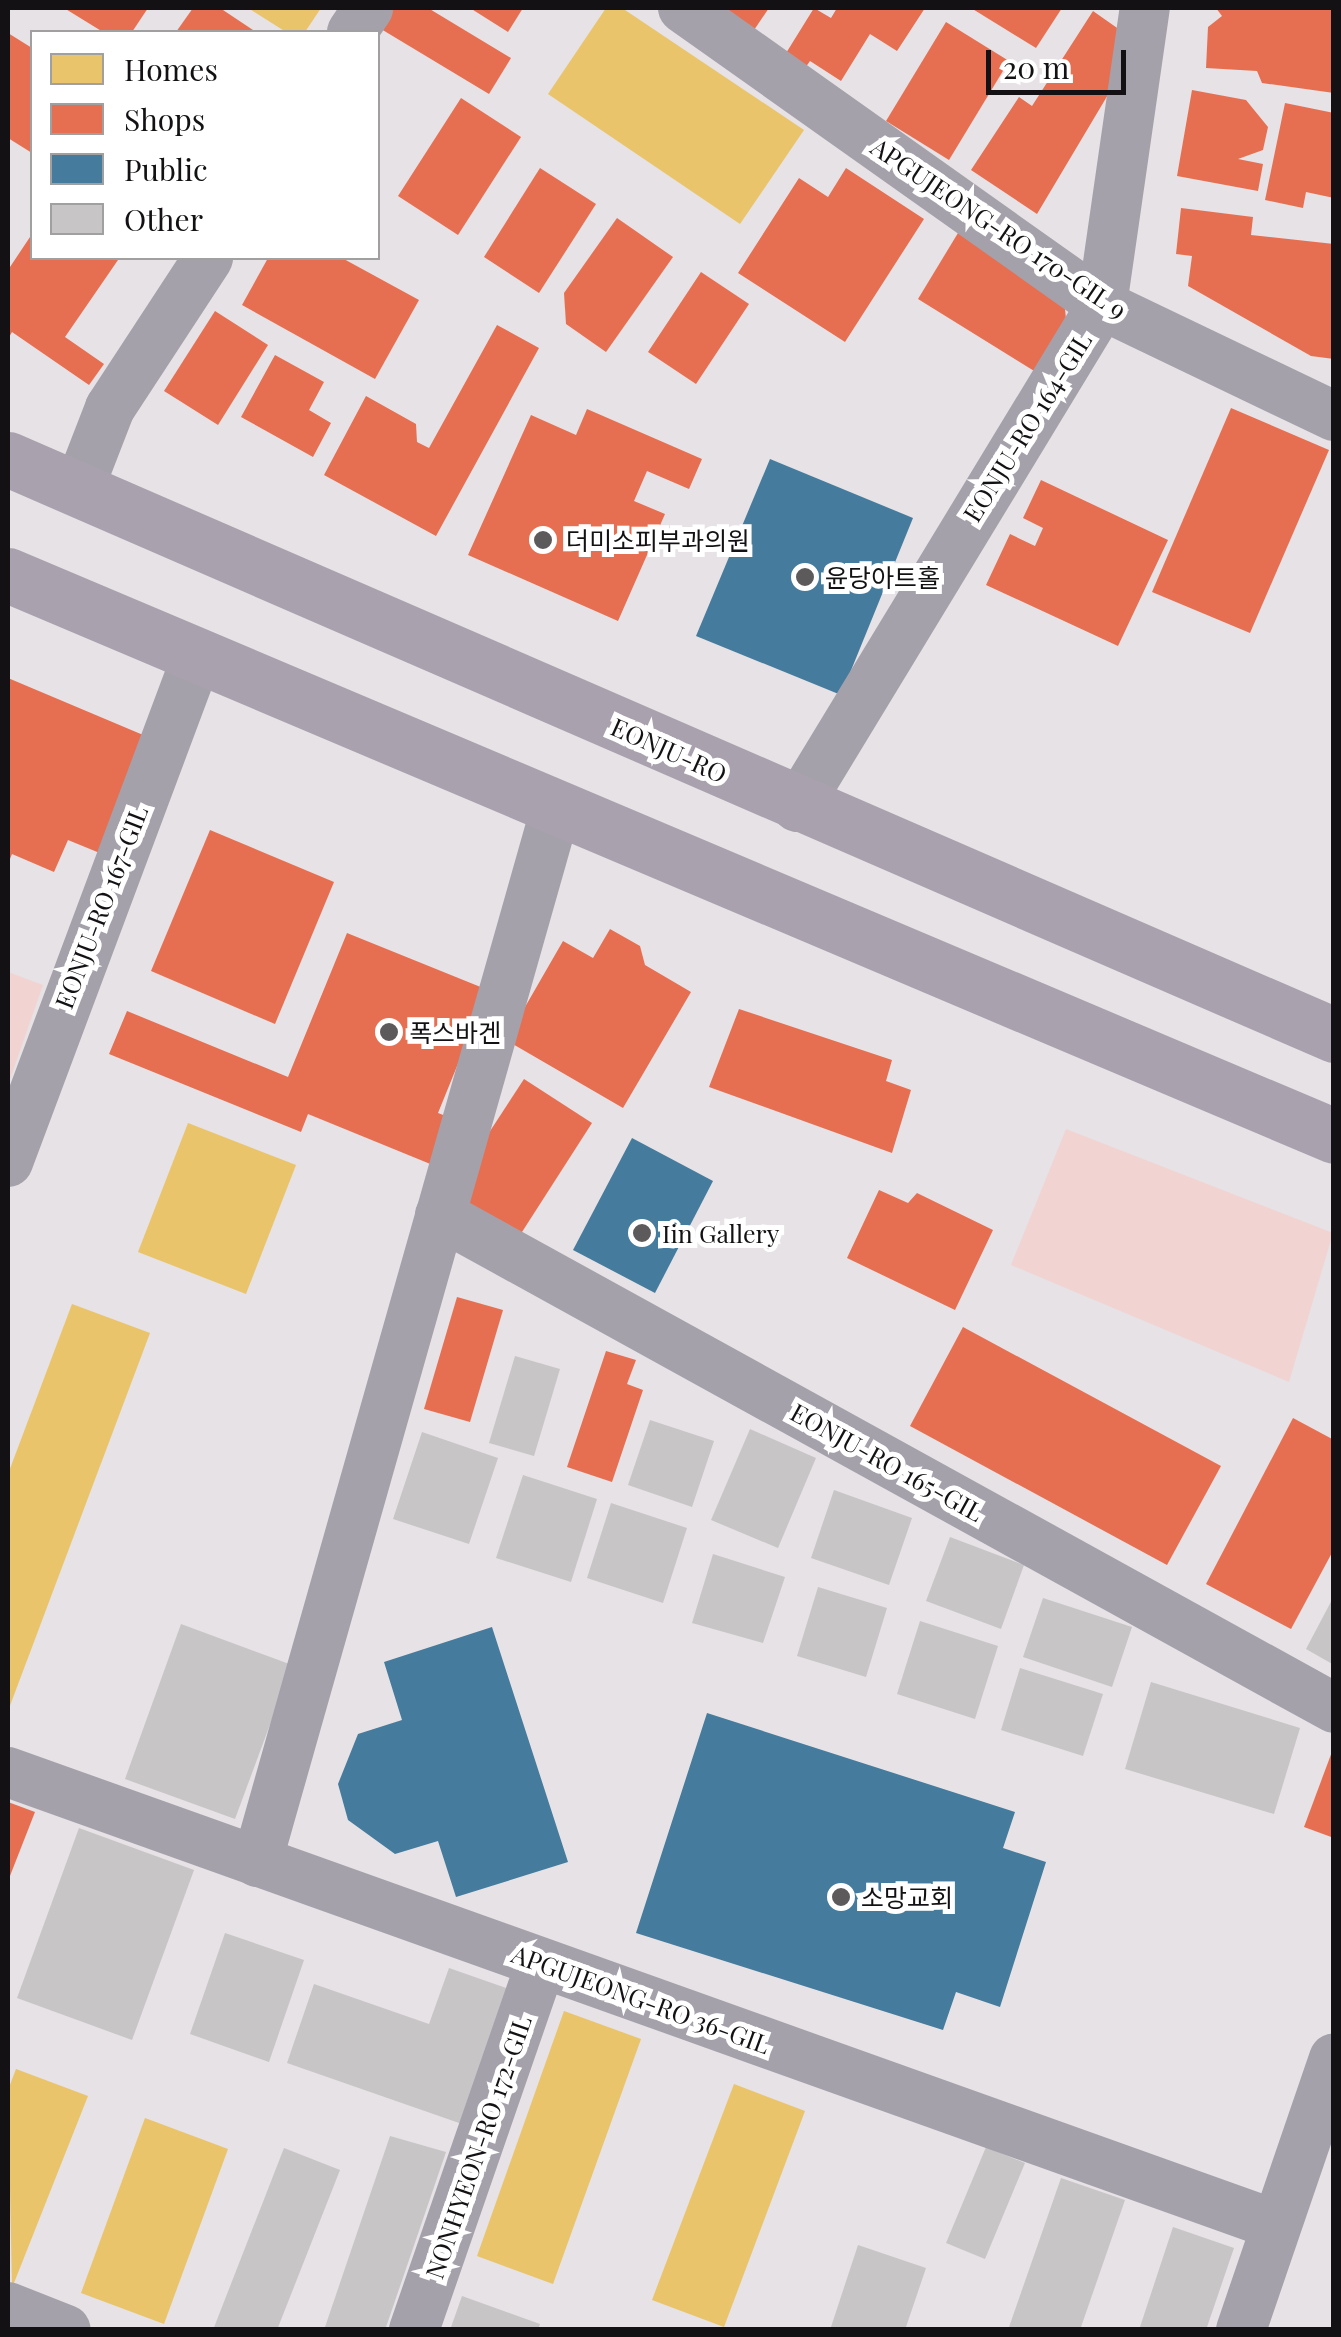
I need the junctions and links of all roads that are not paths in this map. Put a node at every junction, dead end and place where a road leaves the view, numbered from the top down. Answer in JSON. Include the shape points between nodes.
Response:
{"nodes":[{"id":1,"x":368,"y":8,"type":"edge"},
{"id":2,"x":683,"y":8,"type":"edge"},
{"id":3,"x":1145,"y":8,"type":"edge"},
{"id":4,"x":353,"y":30,"type":"edge"},
{"id":5,"x":207,"y":260,"type":"edge"},
{"id":6,"x":1102,"y":305,"type":"junction"},
{"id":7,"x":1334,"y":416,"type":"edge"},
{"id":8,"x":8,"y":459,"type":"edge"},
{"id":9,"x":78,"y":488,"type":"junction"},
{"id":10,"x":8,"y":575,"type":"edge"},
{"id":11,"x":198,"y":654,"type":"junction"},
{"id":12,"x":798,"y":807,"type":"junction"},
{"id":13,"x":556,"y":808,"type":"junction"},
{"id":14,"x":1334,"y":1035,"type":"edge"},
{"id":15,"x":1334,"y":1136,"type":"edge"},
{"id":16,"x":8,"y":1162,"type":"edge"},
{"id":17,"x":440,"y":1215,"type":"junction"},
{"id":18,"x":1334,"y":1708,"type":"edge"},
{"id":19,"x":8,"y":1772,"type":"edge"},
{"id":20,"x":257,"y":1862,"type":"junction"},
{"id":21,"x":541,"y":1964,"type":"junction"},
{"id":22,"x":1334,"y":2058,"type":"edge"},
{"id":23,"x":1276,"y":2224,"type":"junction"},
{"id":24,"x":8,"y":2308,"type":"edge"},
{"id":25,"x":66,"y":2330,"type":"edge"},
{"id":26,"x":414,"y":2330,"type":"edge"},
{"id":27,"x":1241,"y":2330,"type":"edge"}],
"edges":[{"from":1,"to":4,"type":"street"},
{"from":2,"to":6,"type":"street","name":"APGUJEONG-RO 170-GIL 9"},
{"from":3,"to":6,"type":"street","name":"EONJU-RO 164-GIL"},
{"from":5,"to":9,"type":"street","via":[[110,408]]},
{"from":6,"to":7,"type":"street","name":"APGUJEONG-RO 170-GIL 9"},
{"from":6,"to":12,"type":"street","name":"EONJU-RO 164-GIL"},
{"from":8,"to":9,"type":"main road","name":"EONJU-RO"},
{"from":9,"to":12,"type":"main road","name":"EONJU-RO"},
{"from":10,"to":11,"type":"main road"},
{"from":11,"to":13,"type":"main road"},
{"from":11,"to":16,"type":"street","name":"EONJU-RO 167-GIL"},
{"from":12,"to":14,"type":"main road","name":"EONJU-RO"},
{"from":13,"to":15,"type":"main road"},
{"from":13,"to":17,"type":"street"},
{"from":17,"to":18,"type":"street","name":"EONJU-RO 165-GIL"},
{"from":17,"to":20,"type":"street"},
{"from":19,"to":20,"type":"street","name":"APGUJEONG-RO 36-GIL"},
{"from":20,"to":21,"type":"street","name":"APGUJEONG-RO 36-GIL"},
{"from":21,"to":23,"type":"street","name":"APGUJEONG-RO 36-GIL"},
{"from":21,"to":26,"type":"street","name":"NONHYEON-RO 172-GIL"},
{"from":22,"to":23,"type":"street"},
{"from":23,"to":27,"type":"street"},
{"from":24,"to":25,"type":"street"}]}
